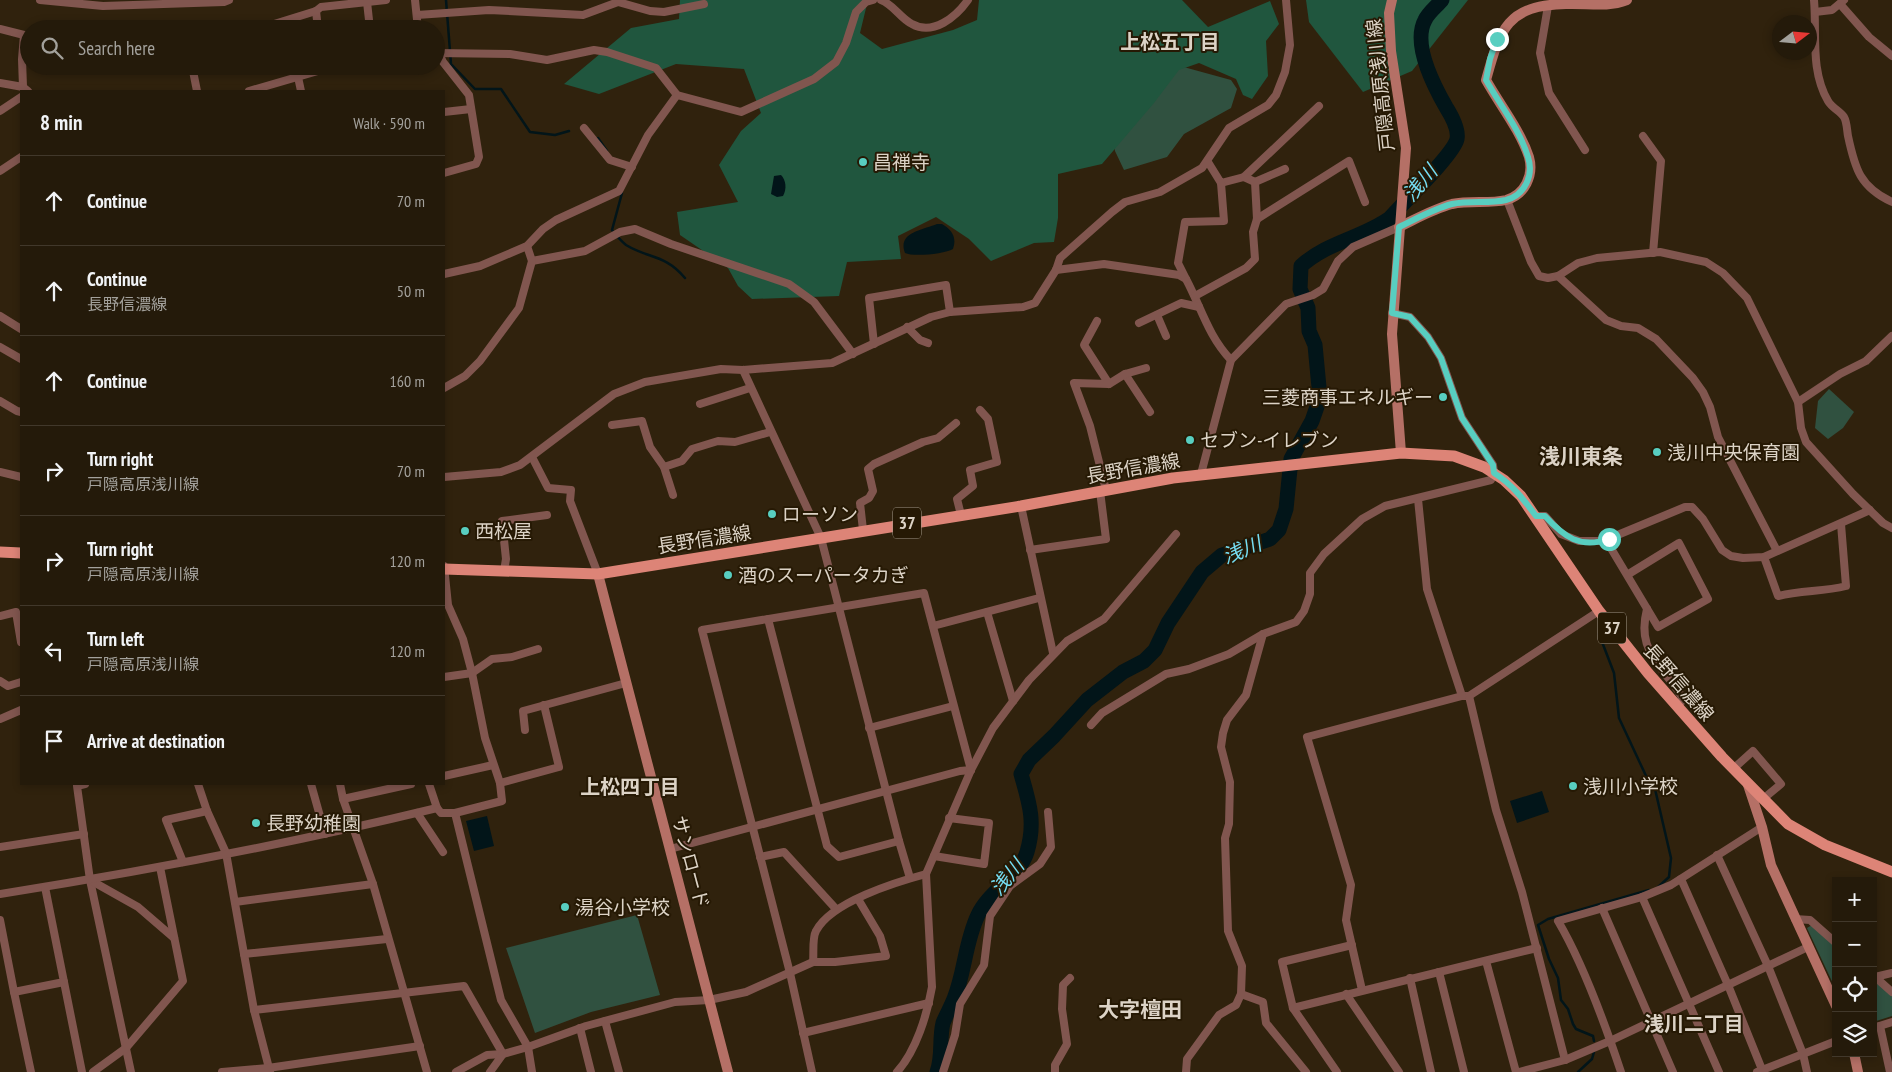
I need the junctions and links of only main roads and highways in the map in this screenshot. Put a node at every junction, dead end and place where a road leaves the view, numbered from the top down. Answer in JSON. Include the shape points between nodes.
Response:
{"nodes":[{"id":1,"x":1392,"y":0,"type":"edge"},
{"id":2,"x":1627,"y":0,"type":"edge"},
{"id":3,"x":1400,"y":223,"type":"junction"},
{"id":4,"x":1401,"y":453,"type":"junction"},
{"id":5,"x":0,"y":552,"type":"edge"},
{"id":6,"x":20,"y":553,"type":"edge"},
{"id":7,"x":445,"y":569,"type":"edge"},
{"id":8,"x":598,"y":574,"type":"junction"},
{"id":9,"x":1748,"y":785,"type":"junction"},
{"id":10,"x":1892,"y":872,"type":"edge"},
{"id":11,"x":1832,"y":998,"type":"edge"},
{"id":12,"x":1855,"y":1057,"type":"edge"},
{"id":13,"x":728,"y":1072,"type":"edge"},
{"id":14,"x":1858,"y":1072,"type":"edge"}],
"edges":[{"from":1,"to":3,"type":"main road","name":"戸隠高原浅川線","via":[[1389,14],[1391,51],[1406,148]]},
{"from":2,"to":3,"type":"main road","via":[[1608,6],[1548,6],[1516,16],[1497,39],[1486,80],[1519,135],[1529,159],[1530,174],[1524,189],[1507,200],[1452,204]]},
{"from":3,"to":4,"type":"main road","name":"戸隠高原浅川線","via":[[1392,334]]},
{"from":4,"to":8,"type":"main road","name":"長野信濃線","number":"37","via":[[1201,474]]},
{"from":4,"to":9,"type":"main road","name":"長野信濃線","number":"37","via":[[1470,460],[1504,480],[1521,496],[1599,611],[1677,707]]},
{"from":5,"to":6,"type":"main road"},
{"from":7,"to":8,"type":"main road","name":"長野信濃線","number":"37"},
{"from":8,"to":13,"type":"main road","name":"サンロード"},
{"from":9,"to":10,"type":"main road","name":"長野信濃線","number":"37","via":[[1788,824],[1825,845]]},
{"from":9,"to":11,"type":"main road","via":[[1771,865]]},
{"from":12,"to":14,"type":"main road"}]}
